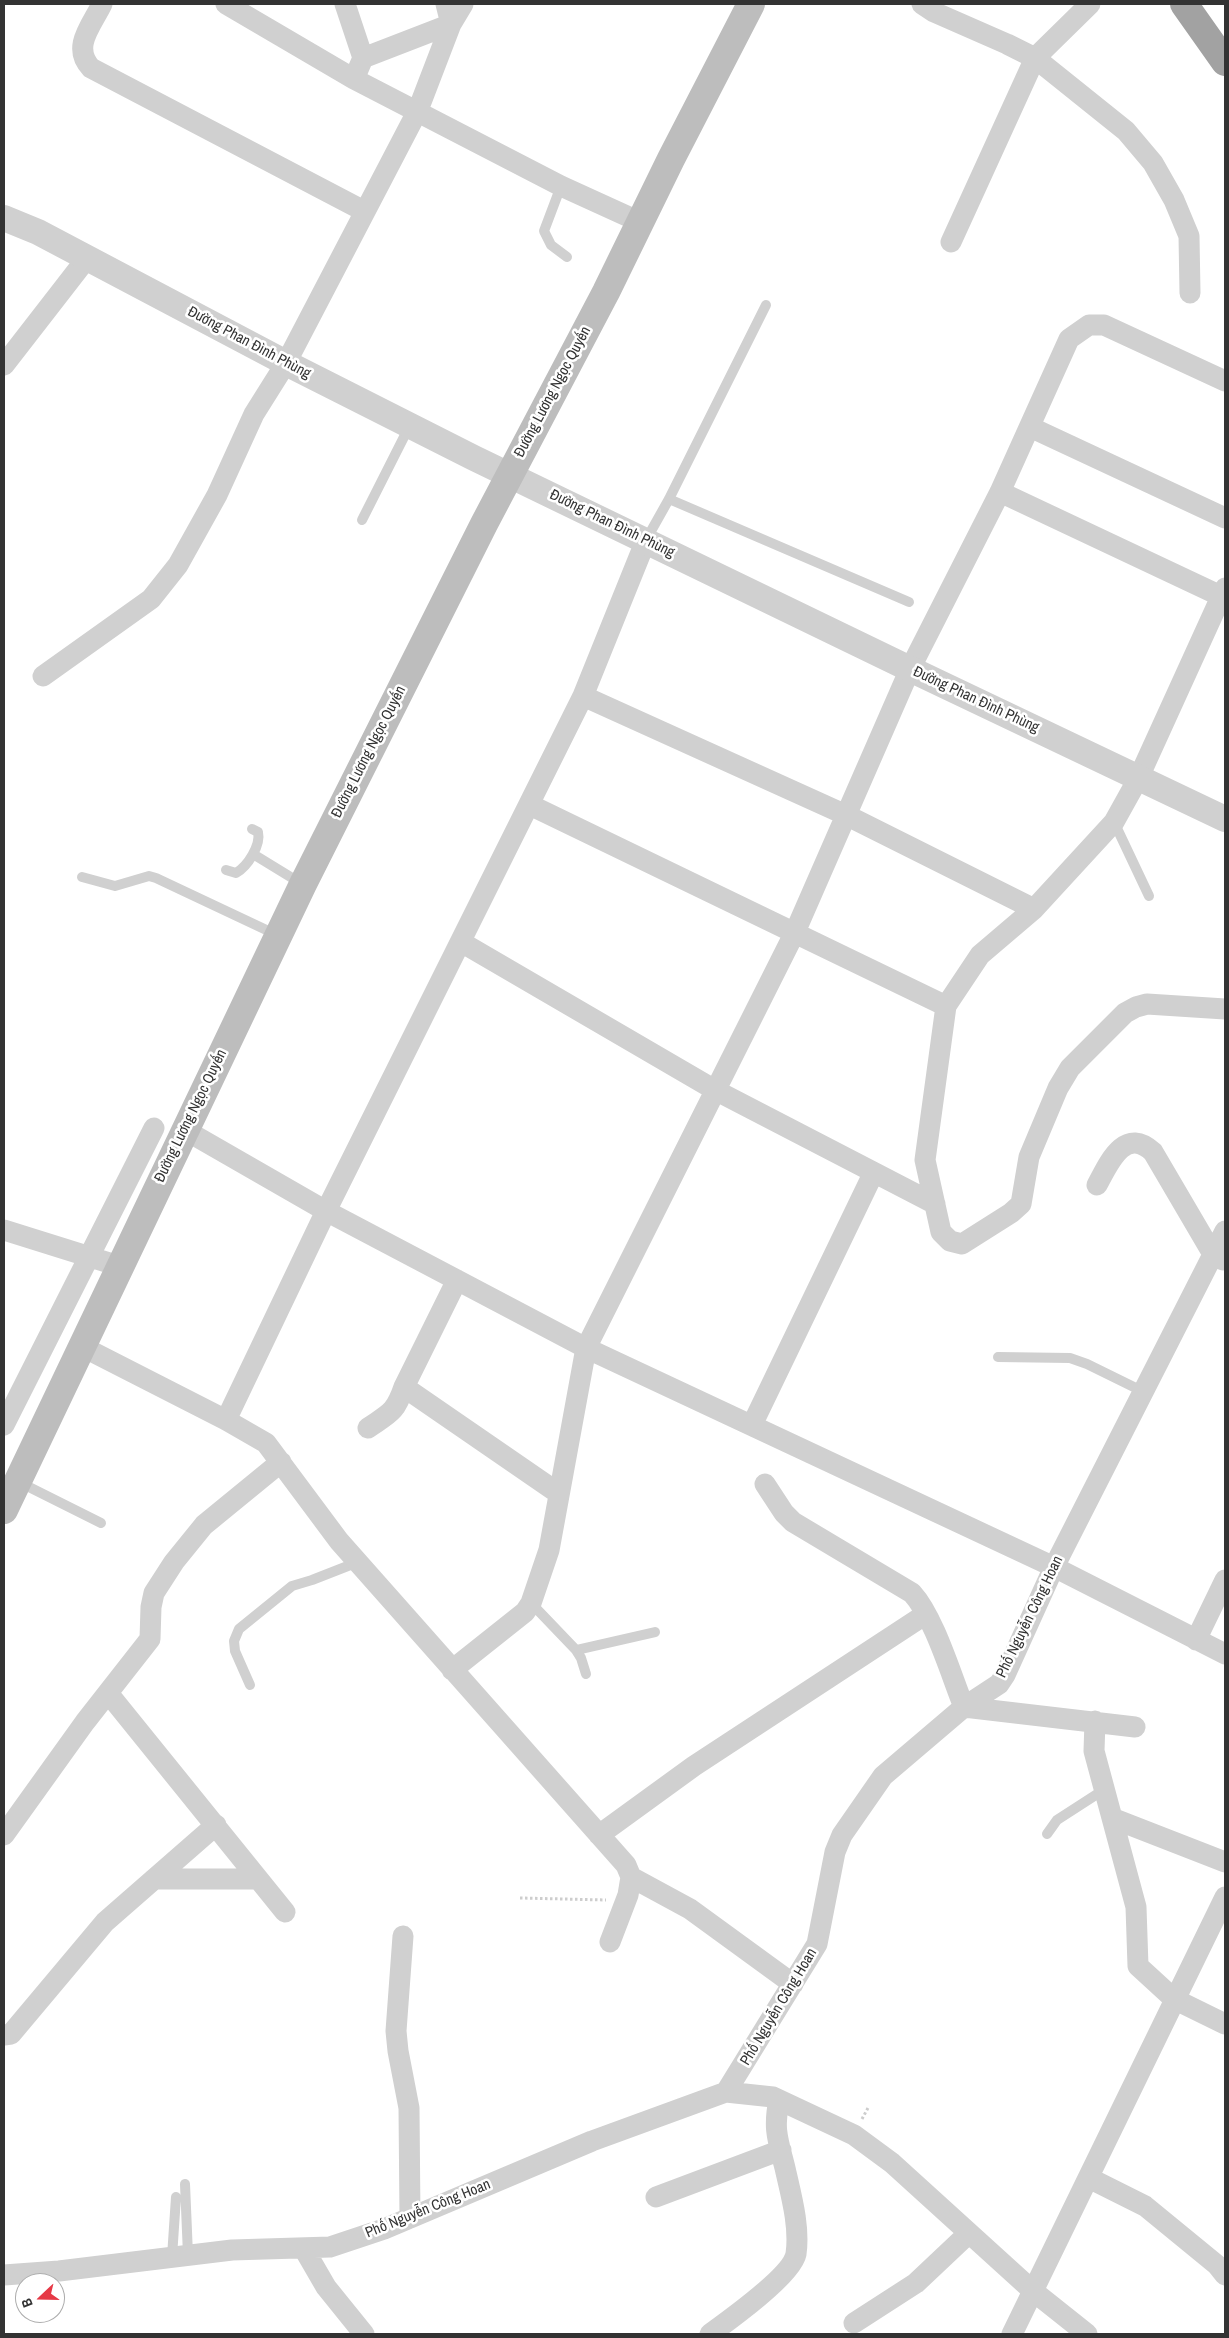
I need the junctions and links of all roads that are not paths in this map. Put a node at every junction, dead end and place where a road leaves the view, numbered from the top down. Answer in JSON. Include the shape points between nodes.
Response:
{"nodes":[{"id":1,"x":102,"y":4,"type":"edge"},
{"id":2,"x":226,"y":4,"type":"edge"},
{"id":3,"x":344,"y":4,"type":"edge"},
{"id":4,"x":446,"y":4,"type":"edge"},
{"id":5,"x":463,"y":4,"type":"edge"},
{"id":6,"x":752,"y":4,"type":"edge"},
{"id":7,"x":922,"y":4,"type":"edge"},
{"id":8,"x":1090,"y":4,"type":"edge"},
{"id":9,"x":1185,"y":4,"type":"edge"},
{"id":10,"x":451,"y":24,"type":"junction"},
{"id":11,"x":363,"y":58,"type":"junction"},
{"id":12,"x":1034,"y":58,"type":"junction"},
{"id":13,"x":1225,"y":62,"type":"edge"},
{"id":14,"x":354,"y":79,"type":"junction"},
{"id":15,"x":418,"y":110,"type":"junction"},
{"id":16,"x":561,"y":186,"type":"junction"},
{"id":17,"x":364,"y":211,"type":"junction"},
{"id":18,"x":4,"y":218,"type":"edge"},
{"id":19,"x":640,"y":222,"type":"junction"},
{"id":20,"x":951,"y":242,"type":"dead end"},
{"id":21,"x":567,"y":257,"type":"dead end"},
{"id":22,"x":87,"y":258,"type":"junction"},
{"id":23,"x":1190,"y":293,"type":"dead end"},
{"id":24,"x":766,"y":305,"type":"dead end"},
{"id":25,"x":286,"y":363,"type":"junction"},
{"id":26,"x":4,"y":365,"type":"edge"},
{"id":27,"x":1225,"y":381,"type":"edge"},
{"id":28,"x":409,"y":425,"type":"junction"},
{"id":29,"x":1030,"y":427,"type":"junction"},
{"id":30,"x":509,"y":475,"type":"junction"},
{"id":31,"x":1000,"y":492,"type":"junction"},
{"id":32,"x":669,"y":499,"type":"junction"},
{"id":33,"x":1225,"y":518,"type":"edge"},
{"id":34,"x":362,"y":520,"type":"dead end"},
{"id":35,"x":646,"y":540,"type":"junction"},
{"id":36,"x":1224,"y":594,"type":"edge"},
{"id":37,"x":909,"y":602,"type":"dead end"},
{"id":38,"x":910,"y":669,"type":"junction"},
{"id":39,"x":43,"y":676,"type":"dead end"},
{"id":40,"x":583,"y":696,"type":"junction"},
{"id":41,"x":1139,"y":777,"type":"junction"},
{"id":42,"x":530,"y":804,"type":"junction"},
{"id":43,"x":846,"y":815,"type":"junction"},
{"id":44,"x":1225,"y":819,"type":"edge"},
{"id":45,"x":1114,"y":822,"type":"junction"},
{"id":46,"x":252,"y":829,"type":"dead end"},
{"id":47,"x":253,"y":854,"type":"junction"},
{"id":48,"x":226,"y":870,"type":"dead end"},
{"id":49,"x":82,"y":877,"type":"dead end"},
{"id":50,"x":303,"y":884,"type":"junction"},
{"id":51,"x":1149,"y":896,"type":"dead end"},
{"id":52,"x":1034,"y":909,"type":"junction"},
{"id":53,"x":795,"y":932,"type":"junction"},
{"id":54,"x":278,"y":935,"type":"junction"},
{"id":55,"x":461,"y":942,"type":"junction"},
{"id":56,"x":946,"y":1006,"type":"junction"},
{"id":57,"x":1225,"y":1009,"type":"edge"},
{"id":58,"x":715,"y":1090,"type":"junction"},
{"id":59,"x":154,"y":1128,"type":"dead end"},
{"id":60,"x":185,"y":1130,"type":"junction"},
{"id":61,"x":873,"y":1174,"type":"junction"},
{"id":62,"x":1097,"y":1186,"type":"dead end"},
{"id":63,"x":935,"y":1204,"type":"junction"},
{"id":64,"x":326,"y":1210,"type":"junction"},
{"id":65,"x":4,"y":1230,"type":"edge"},
{"id":66,"x":1225,"y":1231,"type":"edge"},
{"id":67,"x":90,"y":1256,"type":"junction"},
{"id":68,"x":1220,"y":1259,"type":"edge"},
{"id":69,"x":119,"y":1266,"type":"junction"},
{"id":70,"x":457,"y":1280,"type":"junction"},
{"id":71,"x":81,"y":1346,"type":"junction"},
{"id":72,"x":586,"y":1348,"type":"junction"},
{"id":73,"x":998,"y":1357,"type":"dead end"},
{"id":74,"x":404,"y":1387,"type":"junction"},
{"id":75,"x":1144,"y":1392,"type":"junction"},
{"id":76,"x":226,"y":1420,"type":"junction"},
{"id":77,"x":4,"y":1425,"type":"edge"},
{"id":78,"x":752,"y":1425,"type":"junction"},
{"id":79,"x":368,"y":1428,"type":"dead end"},
{"id":80,"x":281,"y":1462,"type":"junction"},
{"id":81,"x":18,"y":1481,"type":"junction"},
{"id":82,"x":765,"y":1484,"type":"dead end"},
{"id":83,"x":558,"y":1493,"type":"junction"},
{"id":84,"x":4,"y":1510,"type":"edge"},
{"id":85,"x":101,"y":1523,"type":"dead end"},
{"id":86,"x":358,"y":1562,"type":"junction"},
{"id":87,"x":1054,"y":1568,"type":"junction"},
{"id":88,"x":1225,"y":1580,"type":"edge"},
{"id":89,"x":531,"y":1603,"type":"junction"},
{"id":90,"x":926,"y":1614,"type":"junction"},
{"id":91,"x":655,"y":1632,"type":"dead end"},
{"id":92,"x":1196,"y":1640,"type":"junction"},
{"id":93,"x":576,"y":1650,"type":"junction"},
{"id":94,"x":1225,"y":1654,"type":"edge"},
{"id":95,"x":452,"y":1670,"type":"junction"},
{"id":96,"x":586,"y":1674,"type":"dead end"},
{"id":97,"x":250,"y":1686,"type":"dead end"},
{"id":98,"x":108,"y":1693,"type":"junction"},
{"id":99,"x":964,"y":1707,"type":"junction"},
{"id":100,"x":1095,"y":1721,"type":"junction"},
{"id":101,"x":1135,"y":1727,"type":"dead end"},
{"id":102,"x":1105,"y":1789,"type":"junction"},
{"id":103,"x":1112,"y":1818,"type":"junction"},
{"id":104,"x":216,"y":1825,"type":"junction"},
{"id":105,"x":1047,"y":1834,"type":"dead end"},
{"id":106,"x":4,"y":1835,"type":"edge"},
{"id":107,"x":599,"y":1835,"type":"junction"},
{"id":108,"x":1225,"y":1862,"type":"edge"},
{"id":109,"x":154,"y":1879,"type":"junction"},
{"id":110,"x":258,"y":1879,"type":"junction"},
{"id":111,"x":630,"y":1886,"type":"junction"},
{"id":112,"x":1225,"y":1898,"type":"edge"},
{"id":113,"x":285,"y":1912,"type":"dead end"},
{"id":114,"x":403,"y":1936,"type":"dead end"},
{"id":115,"x":610,"y":1942,"type":"dead end"},
{"id":116,"x":793,"y":1984,"type":"junction"},
{"id":117,"x":1174,"y":1999,"type":"junction"},
{"id":118,"x":1225,"y":2024,"type":"edge"},
{"id":119,"x":4,"y":2035,"type":"edge"},
{"id":120,"x":726,"y":2092,"type":"junction"},
{"id":121,"x":779,"y":2100,"type":"junction"},
{"id":122,"x":781,"y":2150,"type":"junction"},
{"id":123,"x":1089,"y":2178,"type":"junction"},
{"id":124,"x":185,"y":2184,"type":"dead end"},
{"id":125,"x":176,"y":2197,"type":"dead end"},
{"id":126,"x":656,"y":2197,"type":"dead end"},
{"id":127,"x":410,"y":2218,"type":"junction"},
{"id":128,"x":969,"y":2233,"type":"junction"},
{"id":129,"x":304,"y":2249,"type":"junction"},
{"id":130,"x":180,"y":2256,"type":"junction"},
{"id":131,"x":1222,"y":2263,"type":"edge"},
{"id":132,"x":4,"y":2276,"type":"edge"},
{"id":133,"x":1033,"y":2291,"type":"junction"},
{"id":134,"x":854,"y":2323,"type":"dead end"},
{"id":135,"x":364,"y":2334,"type":"edge"},
{"id":136,"x":710,"y":2334,"type":"edge"},
{"id":137,"x":1012,"y":2334,"type":"edge"},
{"id":138,"x":1088,"y":2334,"type":"edge"}],
"edges":[{"from":1,"to":17,"type":"street","via":[[82,45],[84,60],[91,68]]},
{"from":2,"to":14,"type":"street"},
{"from":3,"to":11,"type":"street"},
{"from":4,"to":10,"type":"street"},
{"from":5,"to":10,"type":"street"},
{"from":6,"to":19,"type":"main road","name":"Đường Lương Ngọc Quyến"},
{"from":7,"to":12,"type":"street"},
{"from":8,"to":12,"type":"street"},
{"from":9,"to":13,"type":"highway"},
{"from":10,"to":11,"type":"street"},
{"from":10,"to":15,"type":"street"},
{"from":11,"to":14,"type":"street"},
{"from":12,"to":20,"type":"street"},
{"from":12,"to":23,"type":"street","via":[[1126,131],[1153,163],[1189,236]]},
{"from":14,"to":15,"type":"street"},
{"from":15,"to":16,"type":"street"},
{"from":15,"to":17,"type":"street"},
{"from":16,"to":19,"type":"street"},
{"from":16,"to":21,"type":"lane","via":[[544,231],[551,245]]},
{"from":17,"to":25,"type":"street"},
{"from":18,"to":22,"type":"street","name":"Đường Phan Đình Phùng"},
{"from":19,"to":30,"type":"main road","name":"Đường Lương Ngọc Quyến"},
{"from":22,"to":25,"type":"street","name":"Đường Phan Đình Phùng"},
{"from":22,"to":26,"type":"street"},
{"from":24,"to":32,"type":"lane"},
{"from":25,"to":28,"type":"street","name":"Đường Phan Đình Phùng"},
{"from":25,"to":39,"type":"street","via":[[254,414],[217,495],[178,565],[151,599]]},
{"from":27,"to":29,"type":"street","via":[[1104,325],[1089,324],[1069,339]]},
{"from":28,"to":30,"type":"street","name":"Đường Phan Đình Phùng"},
{"from":28,"to":34,"type":"lane"},
{"from":29,"to":31,"type":"street"},
{"from":29,"to":33,"type":"street"},
{"from":30,"to":35,"type":"street","name":"Đường Phan Đình Phùng"},
{"from":30,"to":50,"type":"main road","name":"Đường Lương Ngọc Quyến"},
{"from":31,"to":36,"type":"street"},
{"from":31,"to":38,"type":"street"},
{"from":32,"to":35,"type":"lane"},
{"from":32,"to":37,"type":"lane"},
{"from":35,"to":38,"type":"street","name":"Đường Phan Đình Phùng"},
{"from":35,"to":40,"type":"street"},
{"from":36,"to":41,"type":"street"},
{"from":38,"to":41,"type":"street","name":"Đường Phan Đình Phùng"},
{"from":38,"to":43,"type":"street"},
{"from":40,"to":42,"type":"street"},
{"from":40,"to":43,"type":"street"},
{"from":41,"to":44,"type":"street","name":"Đường Phan Đình Phùng"},
{"from":41,"to":45,"type":"street"},
{"from":42,"to":53,"type":"street"},
{"from":42,"to":55,"type":"street"},
{"from":43,"to":52,"type":"street"},
{"from":43,"to":53,"type":"street"},
{"from":45,"to":51,"type":"lane"},
{"from":45,"to":52,"type":"street"},
{"from":46,"to":47,"type":"lane","via":[[259,836]]},
{"from":47,"to":48,"type":"lane","via":[[236,873]]},
{"from":47,"to":50,"type":"lane"},
{"from":49,"to":54,"type":"lane","via":[[115,886],[149,876],[156,878]]},
{"from":50,"to":54,"type":"main road","name":"Đường Lương Ngọc Quyến"},
{"from":52,"to":56,"type":"street","via":[[980,955]]},
{"from":53,"to":56,"type":"street"},
{"from":53,"to":58,"type":"street"},
{"from":54,"to":60,"type":"main road","name":"Đường Lương Ngọc Quyến"},
{"from":55,"to":58,"type":"street"},
{"from":55,"to":64,"type":"street"},
{"from":56,"to":63,"type":"street","via":[[925,1160]]},
{"from":57,"to":63,"type":"street","via":[[1147,1004],[1125,1013],[1070,1068],[1058,1088],[1029,1157],[1020,1204],[962,1244],[950,1241],[941,1232]]},
{"from":58,"to":61,"type":"street"},
{"from":58,"to":72,"type":"street"},
{"from":59,"to":67,"type":"street"},
{"from":60,"to":64,"type":"street"},
{"from":60,"to":69,"type":"main road","name":"Đường Lương Ngọc Quyến"},
{"from":61,"to":63,"type":"street"},
{"from":61,"to":78,"type":"street"},
{"from":62,"to":68,"type":"street","via":[[1114,1154],[1122,1146],[1131,1143],[1146,1146],[1153,1152]]},
{"from":64,"to":70,"type":"street"},
{"from":64,"to":76,"type":"street"},
{"from":65,"to":67,"type":"street"},
{"from":66,"to":68,"type":"street","name":"Phố Nguyễn Công Hoan"},
{"from":67,"to":69,"type":"street"},
{"from":67,"to":77,"type":"street"},
{"from":68,"to":75,"type":"street","name":"Phố Nguyễn Công Hoan"},
{"from":69,"to":71,"type":"main road","name":"Đường Lương Ngọc Quyến"},
{"from":70,"to":72,"type":"street"},
{"from":70,"to":74,"type":"street"},
{"from":71,"to":76,"type":"street"},
{"from":71,"to":81,"type":"main road","name":"Đường Lương Ngọc Quyến"},
{"from":72,"to":78,"type":"street"},
{"from":72,"to":83,"type":"street"},
{"from":73,"to":75,"type":"lane","via":[[1070,1358]]},
{"from":74,"to":79,"type":"street","via":[[393,1411]]},
{"from":74,"to":83,"type":"street"},
{"from":75,"to":87,"type":"street","name":"Phố Nguyễn Công Hoan"},
{"from":76,"to":80,"type":"street","via":[[266,1443]]},
{"from":78,"to":87,"type":"street"},
{"from":80,"to":86,"type":"street"},
{"from":80,"to":98,"type":"street","via":[[204,1524],[174,1562],[154,1593],[150,1640]]},
{"from":81,"to":84,"type":"main road","name":"Đường Lương Ngọc Quyến"},
{"from":81,"to":85,"type":"lane"},
{"from":82,"to":90,"type":"street","via":[[793,1522],[912,1593]]},
{"from":83,"to":89,"type":"street","via":[[548,1550]]},
{"from":86,"to":95,"type":"street"},
{"from":86,"to":97,"type":"lane","via":[[292,1586],[239,1629],[234,1641],[235,1651]]},
{"from":87,"to":92,"type":"street"},
{"from":87,"to":99,"type":"street","name":"Phố Nguyễn Công Hoan","via":[[1005,1676],[999,1684]]},
{"from":88,"to":92,"type":"street"},
{"from":89,"to":93,"type":"lane"},
{"from":89,"to":95,"type":"street","via":[[525,1612]]},
{"from":90,"to":99,"type":"street"},
{"from":90,"to":107,"type":"street","via":[[694,1766]]},
{"from":91,"to":93,"type":"lane"},
{"from":92,"to":94,"type":"street"},
{"from":93,"to":96,"type":"lane"},
{"from":95,"to":107,"type":"street"},
{"from":98,"to":104,"type":"street"},
{"from":98,"to":106,"type":"street"},
{"from":99,"to":100,"type":"street"},
{"from":99,"to":116,"type":"street","name":"Phố Nguyễn Công Hoan","via":[[883,1776],[842,1835],[835,1852],[817,1944]]},
{"from":100,"to":101,"type":"street"},
{"from":100,"to":102,"type":"street","via":[[1093,1743]]},
{"from":102,"to":103,"type":"street"},
{"from":102,"to":105,"type":"lane","via":[[1058,1820]]},
{"from":103,"to":108,"type":"street"},
{"from":103,"to":117,"type":"street","via":[[1136,1907],[1138,1966]]},
{"from":104,"to":109,"type":"street"},
{"from":104,"to":110,"type":"street"},
{"from":107,"to":111,"type":"street","via":[[626,1865]]},
{"from":109,"to":110,"type":"street"},
{"from":109,"to":119,"type":"street","via":[[105,1922],[11,2034]]},
{"from":110,"to":113,"type":"street"},
{"from":111,"to":115,"type":"street"},
{"from":111,"to":116,"type":"street","via":[[690,1909]]},
{"from":112,"to":117,"type":"street"},
{"from":114,"to":127,"type":"street","via":[[396,2031],[409,2108]]},
{"from":116,"to":120,"type":"street","name":"Phố Nguyễn Công Hoan"},
{"from":117,"to":118,"type":"street"},
{"from":117,"to":123,"type":"street"},
{"from":120,"to":121,"type":"street"},
{"from":120,"to":127,"type":"street","name":"Phố Nguyễn Công Hoan","via":[[592,2141]]},
{"from":121,"to":122,"type":"street","via":[[775,2125]]},
{"from":121,"to":128,"type":"street","via":[[854,2135],[892,2163]]},
{"from":122,"to":126,"type":"street"},
{"from":122,"to":136,"type":"street","via":[[795,2214],[794,2261],[750,2304]]},
{"from":123,"to":131,"type":"street","via":[[1145,2206]]},
{"from":123,"to":133,"type":"street"},
{"from":124,"to":130,"type":"lane"},
{"from":125,"to":130,"type":"lane"},
{"from":127,"to":129,"type":"street","name":"Phố Nguyễn Công Hoan","via":[[330,2247]]},
{"from":128,"to":133,"type":"street"},
{"from":128,"to":134,"type":"street","via":[[916,2283]]},
{"from":129,"to":130,"type":"street","name":"Phố Nguyễn Công Hoan","via":[[232,2250]]},
{"from":129,"to":135,"type":"street","via":[[326,2287]]},
{"from":130,"to":132,"type":"street","name":"Phố Nguyễn Công Hoan"},
{"from":133,"to":137,"type":"street"},
{"from":133,"to":138,"type":"street"}]}
